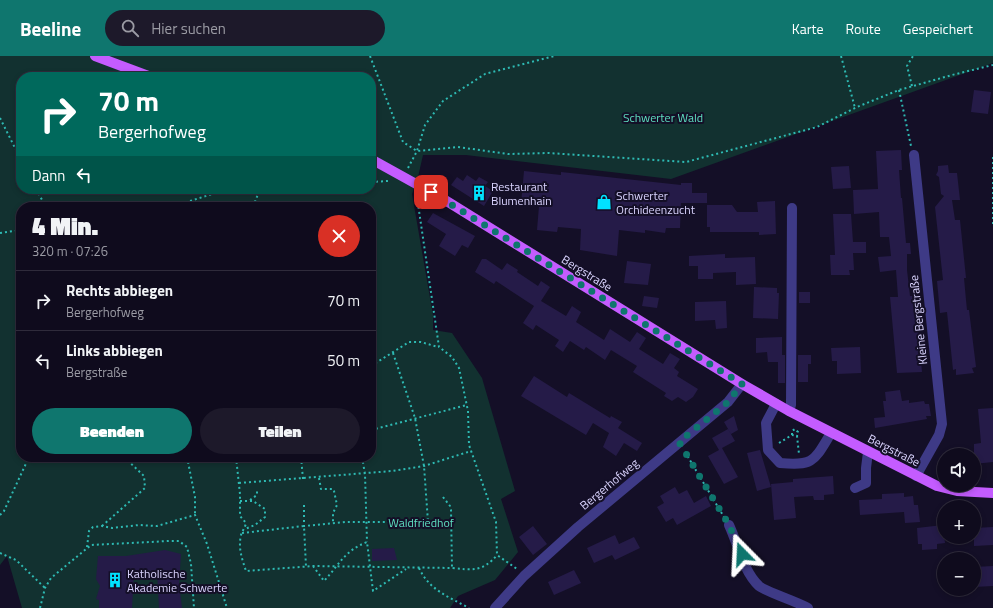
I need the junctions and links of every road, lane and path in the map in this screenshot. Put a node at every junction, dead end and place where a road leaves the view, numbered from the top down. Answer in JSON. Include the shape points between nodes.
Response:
{"nodes":[{"id":1,"x":95,"y":56,"type":"edge"},
{"id":2,"x":370,"y":56,"type":"edge"},
{"id":3,"x":554,"y":56,"type":"edge"},
{"id":4,"x":840,"y":56,"type":"edge"},
{"id":5,"x":913,"y":56,"type":"edge"},
{"id":6,"x":993,"y":65,"type":"edge"},
{"id":7,"x":138,"y":72,"type":"edge"},
{"id":8,"x":912,"y":86,"type":"junction"},
{"id":9,"x":899,"y":90,"type":"junction"},
{"id":10,"x":855,"y":108,"type":"junction"},
{"id":11,"x":0,"y":118,"type":"edge"},
{"id":12,"x":16,"y":150,"type":"edge"},
{"id":13,"x":417,"y":151,"type":"junction"},
{"id":14,"x":914,"y":155,"type":"joint"},
{"id":15,"x":993,"y":157,"type":"edge"},
{"id":16,"x":376,"y":162,"type":"edge"},
{"id":17,"x":404,"y":176,"type":"junction"},
{"id":18,"x":416,"y":190,"type":"dead end"},
{"id":19,"x":212,"y":194,"type":"edge"},
{"id":20,"x":187,"y":202,"type":"edge"},
{"id":21,"x":792,"y":208,"type":"dead end"},
{"id":22,"x":993,"y":226,"type":"edge"},
{"id":23,"x":16,"y":231,"type":"edge"},
{"id":24,"x":0,"y":233,"type":"edge"},
{"id":25,"x":439,"y":347,"type":"junction"},
{"id":26,"x":394,"y":353,"type":"junction"},
{"id":27,"x":376,"y":363,"type":"edge"},
{"id":28,"x":742,"y":384,"type":"junction"},
{"id":29,"x":776,"y":404,"type":"junction"},
{"id":30,"x":467,"y":405,"type":"junction"},
{"id":31,"x":789,"y":411,"type":"junction"},
{"id":32,"x":415,"y":418,"type":"junction"},
{"id":33,"x":376,"y":429,"type":"edge"},
{"id":34,"x":831,"y":433,"type":"junction"},
{"id":35,"x":792,"y":435,"type":"junction"},
{"id":36,"x":797,"y":436,"type":"junction"},
{"id":37,"x":679,"y":442,"type":"junction"},
{"id":38,"x":768,"y":450,"type":"junction"},
{"id":39,"x":471,"y":451,"type":"junction"},
{"id":40,"x":868,"y":452,"type":"junction"},
{"id":41,"x":27,"y":462,"type":"edge"},
{"id":42,"x":129,"y":462,"type":"edge"},
{"id":43,"x":188,"y":462,"type":"edge"},
{"id":44,"x":237,"y":462,"type":"edge"},
{"id":45,"x":301,"y":462,"type":"edge"},
{"id":46,"x":363,"y":462,"type":"edge"},
{"id":47,"x":800,"y":465,"type":"junction"},
{"id":48,"x":424,"y":466,"type":"junction"},
{"id":49,"x":365,"y":474,"type":"junction"},
{"id":50,"x":916,"y":476,"type":"junction"},
{"id":51,"x":319,"y":478,"type":"junction"},
{"id":52,"x":303,"y":479,"type":"junction"},
{"id":53,"x":239,"y":482,"type":"junction"},
{"id":54,"x":855,"y":488,"type":"dead end"},
{"id":55,"x":257,"y":491,"type":"dead end"},
{"id":56,"x":993,"y":493,"type":"edge"},
{"id":57,"x":443,"y":496,"type":"dead end"},
{"id":58,"x":240,"y":501,"type":"junction"},
{"id":59,"x":249,"y":501,"type":"junction"},
{"id":60,"x":304,"y":505,"type":"dead end"},
{"id":61,"x":0,"y":515,"type":"edge"},
{"id":62,"x":195,"y":516,"type":"junction"},
{"id":63,"x":367,"y":522,"type":"junction"},
{"id":64,"x":428,"y":522,"type":"junction"},
{"id":65,"x":452,"y":522,"type":"junction"},
{"id":66,"x":333,"y":524,"type":"junction"},
{"id":67,"x":729,"y":525,"type":"joint"},
{"id":68,"x":102,"y":526,"type":"junction"},
{"id":69,"x":304,"y":526,"type":"junction"},
{"id":70,"x":245,"y":529,"type":"junction"},
{"id":71,"x":241,"y":533,"type":"junction"},
{"id":72,"x":367,"y":542,"type":"junction"},
{"id":73,"x":87,"y":547,"type":"junction"},
{"id":74,"x":0,"y":553,"type":"edge"},
{"id":75,"x":497,"y":554,"type":"junction"},
{"id":76,"x":313,"y":566,"type":"junction"},
{"id":77,"x":306,"y":567,"type":"junction"},
{"id":78,"x":337,"y":567,"type":"junction"},
{"id":79,"x":369,"y":567,"type":"junction"},
{"id":80,"x":407,"y":568,"type":"junction"},
{"id":81,"x":419,"y":568,"type":"junction"},
{"id":82,"x":452,"y":568,"type":"junction"},
{"id":83,"x":524,"y":576,"type":"junction"},
{"id":84,"x":45,"y":588,"type":"junction"},
{"id":85,"x":40,"y":608,"type":"edge"},
{"id":86,"x":194,"y":608,"type":"edge"},
{"id":87,"x":226,"y":608,"type":"edge"},
{"id":88,"x":469,"y":608,"type":"edge"},
{"id":89,"x":495,"y":608,"type":"edge"},
{"id":90,"x":808,"y":608,"type":"edge"}],
"edges":[{"from":1,"to":7,"type":"main road"},
{"from":2,"to":13,"type":"path","via":[[403,142]]},
{"from":3,"to":13,"type":"path","via":[[485,74],[443,101],[425,125]]},
{"from":4,"to":10,"type":"path"},
{"from":5,"to":8,"type":"path","via":[[907,66]]},
{"from":6,"to":8,"type":"path"},
{"from":8,"to":9,"type":"path"},
{"from":9,"to":10,"type":"path"},
{"from":9,"to":14,"type":"path"},
{"from":10,"to":13,"type":"path","via":[[818,127],[686,162],[548,153],[508,154],[458,147]]},
{"from":11,"to":12,"type":"path"},
{"from":13,"to":17,"type":"path"},
{"from":14,"to":50,"type":"street","name":"Kleine Bergstraße","via":[[942,424],[939,435]]},
{"from":15,"to":22,"type":"path"},
{"from":16,"to":17,"type":"main road","name":"Bergstraße"},
{"from":17,"to":28,"type":"main road","name":"Bergstraße"},
{"from":18,"to":25,"type":"path"},
{"from":19,"to":20,"type":"path"},
{"from":21,"to":31,"type":"street"},
{"from":23,"to":24,"type":"path"},
{"from":25,"to":26,"type":"path","via":[[409,342]]},
{"from":25,"to":30,"type":"path","via":[[452,357],[459,368]]},
{"from":26,"to":27,"type":"path"},
{"from":26,"to":32,"type":"path"},
{"from":28,"to":29,"type":"main road","name":"Bergstraße"},
{"from":28,"to":37,"type":"street","name":"Bergerhofweg","via":[[728,402]]},
{"from":29,"to":31,"type":"main road","name":"Bergstraße"},
{"from":29,"to":38,"type":"street","via":[[766,423]]},
{"from":30,"to":32,"type":"path"},
{"from":30,"to":39,"type":"path"},
{"from":31,"to":34,"type":"main road","name":"Bergstraße"},
{"from":32,"to":33,"type":"path"},
{"from":32,"to":48,"type":"path"},
{"from":34,"to":40,"type":"main road","name":"Bergstraße"},
{"from":34,"to":47,"type":"street","via":[[816,458]]},
{"from":35,"to":36,"type":"path"},
{"from":35,"to":36,"type":"path","via":[[792,431],[796,429]]},
{"from":35,"to":38,"type":"path"},
{"from":36,"to":47,"type":"path"},
{"from":37,"to":67,"type":"path"},
{"from":37,"to":83,"type":"street","name":"Bergerhofweg"},
{"from":38,"to":47,"type":"street","via":[[780,463]]},
{"from":39,"to":48,"type":"path"},
{"from":39,"to":75,"type":"path","via":[[496,522]]},
{"from":40,"to":50,"type":"main road","name":"Bergstraße"},
{"from":40,"to":54,"type":"street","via":[[866,483]]},
{"from":41,"to":61,"type":"path"},
{"from":42,"to":68,"type":"path","via":[[144,476],[145,488]]},
{"from":43,"to":62,"type":"path","via":[[195,497]]},
{"from":44,"to":53,"type":"path"},
{"from":45,"to":52,"type":"path"},
{"from":46,"to":49,"type":"path"},
{"from":48,"to":49,"type":"path"},
{"from":48,"to":64,"type":"path"},
{"from":49,"to":51,"type":"path"},
{"from":49,"to":63,"type":"path"},
{"from":50,"to":56,"type":"main road","name":"Bergstraße","via":[[937,486],[957,491]]},
{"from":51,"to":52,"type":"path"},
{"from":51,"to":66,"type":"path","via":[[321,490],[334,491],[337,505],[333,513]]},
{"from":52,"to":53,"type":"path"},
{"from":53,"to":58,"type":"path"},
{"from":55,"to":59,"type":"path","via":[[257,496]]},
{"from":57,"to":65,"type":"path","via":[[450,506]]},
{"from":58,"to":59,"type":"path"},
{"from":58,"to":70,"type":"path","via":[[240,516],[246,523]]},
{"from":59,"to":70,"type":"path","via":[[262,506],[266,513],[261,521]]},
{"from":60,"to":69,"type":"path"},
{"from":62,"to":68,"type":"path","via":[[157,526]]},
{"from":62,"to":87,"type":"path","via":[[207,544]]},
{"from":63,"to":64,"type":"path"},
{"from":63,"to":66,"type":"path"},
{"from":63,"to":72,"type":"path"},
{"from":64,"to":65,"type":"path"},
{"from":65,"to":82,"type":"path"},
{"from":66,"to":69,"type":"path"},
{"from":67,"to":90,"type":"street","via":[[746,567],[760,587]]},
{"from":68,"to":73,"type":"path","via":[[93,527],[88,531]]},
{"from":69,"to":71,"type":"path"},
{"from":69,"to":77,"type":"path"},
{"from":70,"to":71,"type":"path"},
{"from":71,"to":77,"type":"path","via":[[240,554],[246,571]]},
{"from":72,"to":78,"type":"path","via":[[354,547]]},
{"from":72,"to":79,"type":"path"},
{"from":73,"to":84,"type":"path","via":[[56,574]]},
{"from":73,"to":86,"type":"path","via":[[105,543],[179,542],[187,547],[191,564]]},
{"from":74,"to":84,"type":"path","via":[[16,560]]},
{"from":75,"to":82,"type":"path","via":[[482,568]]},
{"from":75,"to":83,"type":"path","via":[[510,562]]},
{"from":76,"to":77,"type":"path"},
{"from":76,"to":78,"type":"path"},
{"from":76,"to":78,"type":"path","via":[[324,581]]},
{"from":78,"to":79,"type":"path"},
{"from":79,"to":80,"type":"path"},
{"from":79,"to":80,"type":"path","via":[[374,591]]},
{"from":80,"to":81,"type":"path"},
{"from":81,"to":82,"type":"path"},
{"from":81,"to":88,"type":"path","via":[[423,577],[438,591]]},
{"from":83,"to":89,"type":"street","name":"Bergerhofweg"},
{"from":84,"to":85,"type":"path"}]}
